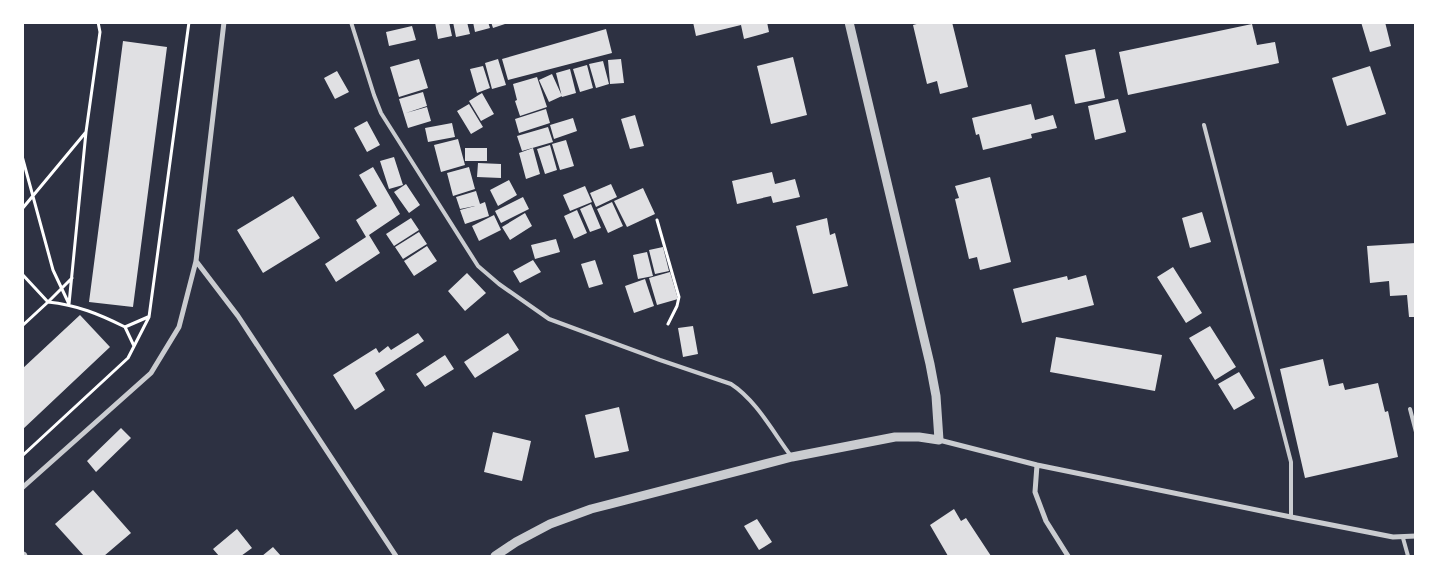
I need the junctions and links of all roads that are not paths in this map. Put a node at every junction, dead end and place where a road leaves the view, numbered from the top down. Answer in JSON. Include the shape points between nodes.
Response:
{"nodes":[{"id":1,"x":224,"y":22,"type":"edge"},
{"id":2,"x":351,"y":22,"type":"edge"},
{"id":3,"x":848,"y":22,"type":"edge"},
{"id":4,"x":1204,"y":125,"type":"dead end"},
{"id":5,"x":196,"y":261,"type":"junction"},
{"id":6,"x":1410,"y":409,"type":"dead end"},
{"id":7,"x":1416,"y":432,"type":"edge"},
{"id":8,"x":939,"y":440,"type":"junction"},
{"id":9,"x":792,"y":457,"type":"junction"},
{"id":10,"x":1037,"y":465,"type":"junction"},
{"id":11,"x":22,"y":488,"type":"edge"},
{"id":12,"x":1291,"y":517,"type":"junction"},
{"id":13,"x":1416,"y":536,"type":"edge"},
{"id":14,"x":1403,"y":538,"type":"junction"},
{"id":15,"x":396,"y":556,"type":"edge"},
{"id":16,"x":495,"y":556,"type":"edge"},
{"id":17,"x":1068,"y":556,"type":"edge"},
{"id":18,"x":1408,"y":556,"type":"edge"}],
"edges":[{"from":1,"to":5,"type":"street"},
{"from":2,"to":9,"type":"lane","via":[[381,113],[478,266],[549,319],[740,390]]},
{"from":3,"to":8,"type":"street","via":[[930,364]]},
{"from":4,"to":12,"type":"lane","via":[[1291,462]]},
{"from":5,"to":11,"type":"street","via":[[179,327],[151,373]]},
{"from":5,"to":15,"type":"street","via":[[238,316]]},
{"from":6,"to":7,"type":"lane"},
{"from":8,"to":9,"type":"street","via":[[895,437]]},
{"from":8,"to":10,"type":"street"},
{"from":9,"to":16,"type":"street","via":[[591,509],[550,524]]},
{"from":10,"to":12,"type":"street"},
{"from":10,"to":17,"type":"street","via":[[1035,492],[1046,521]]},
{"from":12,"to":14,"type":"street"},
{"from":13,"to":14,"type":"street"},
{"from":14,"to":18,"type":"lane"}]}
